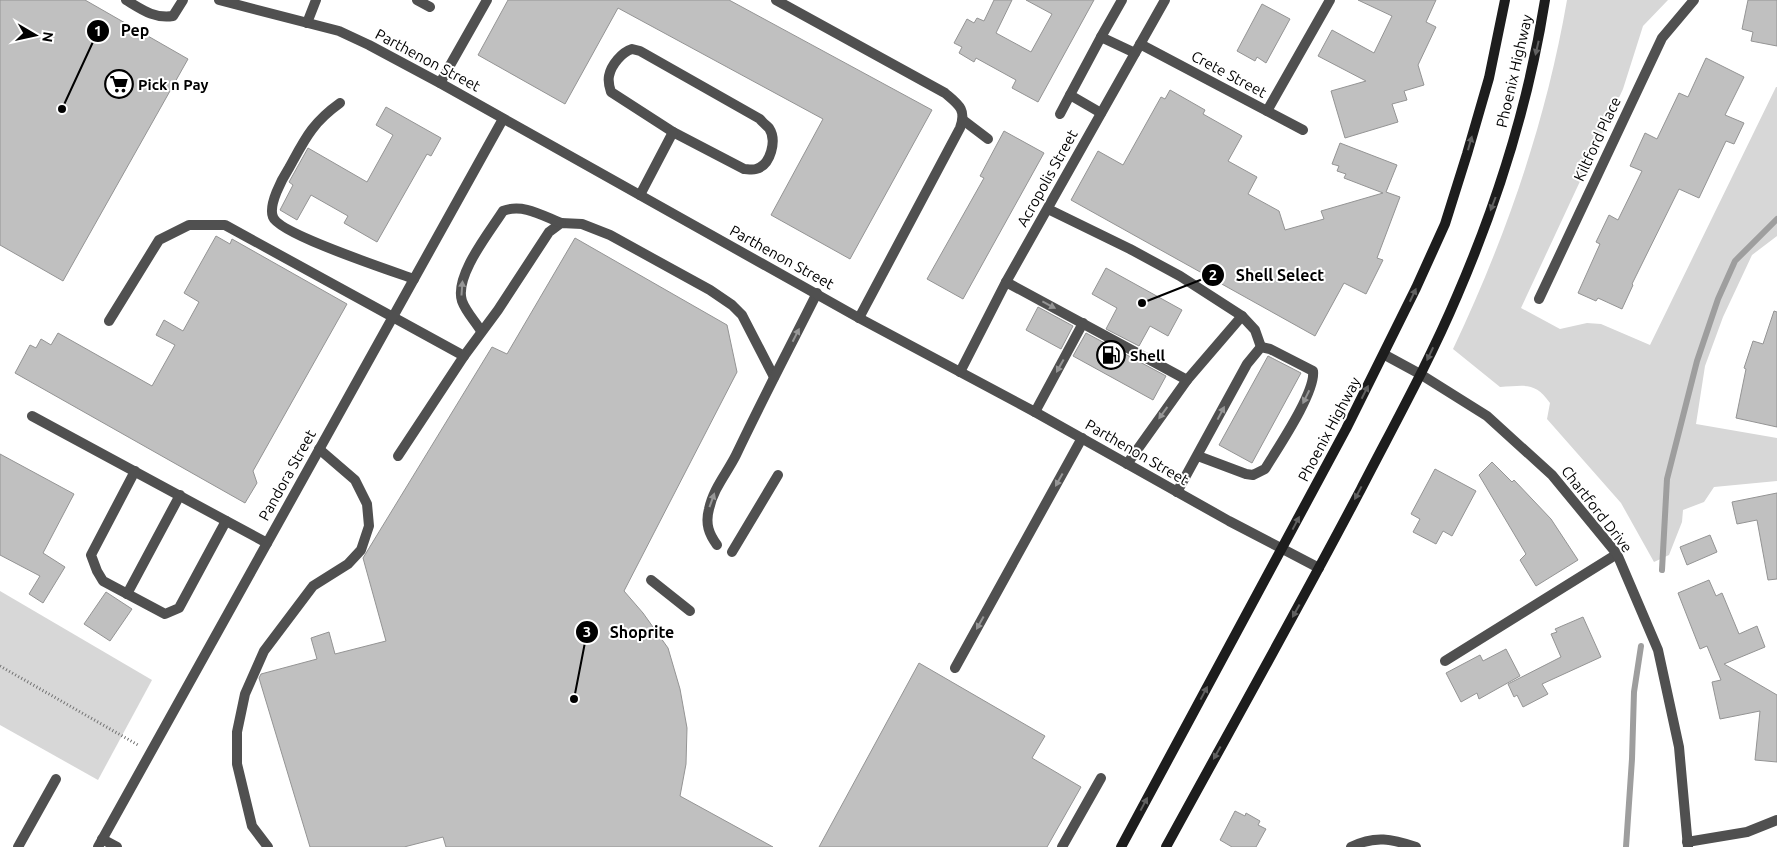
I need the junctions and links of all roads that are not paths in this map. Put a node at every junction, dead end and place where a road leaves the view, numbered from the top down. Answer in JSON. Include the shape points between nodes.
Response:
{"nodes":[{"id":1,"x":126,"y":0,"type":"edge"},
{"id":2,"x":183,"y":0,"type":"edge"},
{"id":3,"x":219,"y":0,"type":"edge"},
{"id":4,"x":316,"y":0,"type":"edge"},
{"id":5,"x":417,"y":0,"type":"edge"},
{"id":6,"x":487,"y":0,"type":"edge"},
{"id":7,"x":776,"y":0,"type":"edge"},
{"id":8,"x":1122,"y":0,"type":"edge"},
{"id":9,"x":1164,"y":0,"type":"edge"},
{"id":10,"x":1330,"y":0,"type":"edge"},
{"id":11,"x":1505,"y":0,"type":"edge"},
{"id":12,"x":1545,"y":0,"type":"edge"},
{"id":13,"x":1694,"y":0,"type":"edge"},
{"id":14,"x":430,"y":7,"type":"dead end"},
{"id":15,"x":307,"y":23,"type":"junction"},
{"id":16,"x":1101,"y":37,"type":"junction"},
{"id":17,"x":1138,"y":49,"type":"junction"},
{"id":18,"x":440,"y":83,"type":"junction"},
{"id":19,"x":1070,"y":95,"type":"junction"},
{"id":20,"x":340,"y":103,"type":"dead end"},
{"id":21,"x":1267,"y":111,"type":"junction"},
{"id":22,"x":1101,"y":113,"type":"junction"},
{"id":23,"x":1060,"y":114,"type":"dead end"},
{"id":24,"x":503,"y":119,"type":"junction"},
{"id":25,"x":963,"y":120,"type":"junction"},
{"id":26,"x":1303,"y":130,"type":"dead end"},
{"id":27,"x":674,"y":132,"type":"junction"},
{"id":28,"x":988,"y":139,"type":"dead end"},
{"id":29,"x":640,"y":195,"type":"junction"},
{"id":30,"x":1048,"y":209,"type":"junction"},
{"id":31,"x":561,"y":223,"type":"junction"},
{"id":32,"x":414,"y":279,"type":"junction"},
{"id":33,"x":1006,"y":282,"type":"junction"},
{"id":34,"x":817,"y":293,"type":"junction"},
{"id":35,"x":1539,"y":299,"type":"dead end"},
{"id":36,"x":1242,"y":316,"type":"junction"},
{"id":37,"x":392,"y":317,"type":"junction"},
{"id":38,"x":859,"y":318,"type":"junction"},
{"id":39,"x":109,"y":321,"type":"dead end"},
{"id":40,"x":1083,"y":323,"type":"junction"},
{"id":41,"x":481,"y":331,"type":"junction"},
{"id":42,"x":1260,"y":347,"type":"junction"},
{"id":43,"x":1384,"y":355,"type":"junction"},
{"id":44,"x":464,"y":356,"type":"junction"},
{"id":45,"x":960,"y":372,"type":"junction"},
{"id":46,"x":1420,"y":374,"type":"junction"},
{"id":47,"x":774,"y":377,"type":"junction"},
{"id":48,"x":1187,"y":380,"type":"junction"},
{"id":49,"x":1035,"y":412,"type":"junction"},
{"id":50,"x":32,"y":416,"type":"dead end"},
{"id":51,"x":1082,"y":438,"type":"junction"},
{"id":52,"x":319,"y":449,"type":"junction"},
{"id":53,"x":398,"y":456,"type":"dead end"},
{"id":54,"x":1198,"y":456,"type":"junction"},
{"id":55,"x":1127,"y":464,"type":"junction"},
{"id":56,"x":135,"y":471,"type":"junction"},
{"id":57,"x":778,"y":475,"type":"dead end"},
{"id":58,"x":1177,"y":492,"type":"junction"},
{"id":59,"x":180,"y":496,"type":"junction"},
{"id":60,"x":226,"y":521,"type":"junction"},
{"id":61,"x":267,"y":543,"type":"junction"},
{"id":62,"x":717,"y":545,"type":"dead end"},
{"id":63,"x":1283,"y":548,"type":"junction"},
{"id":64,"x":732,"y":552,"type":"dead end"},
{"id":65,"x":1616,"y":554,"type":"junction"},
{"id":66,"x":1319,"y":568,"type":"junction"},
{"id":67,"x":651,"y":580,"type":"dead end"},
{"id":68,"x":127,"y":594,"type":"junction"},
{"id":69,"x":690,"y":611,"type":"dead end"},
{"id":70,"x":1445,"y":661,"type":"dead end"},
{"id":71,"x":955,"y":668,"type":"dead end"},
{"id":72,"x":1101,"y":778,"type":"dead end"},
{"id":73,"x":56,"y":779,"type":"dead end"},
{"id":74,"x":1777,"y":820,"type":"edge"},
{"id":75,"x":100,"y":843,"type":"edge"},
{"id":76,"x":1687,"y":845,"type":"edge"},
{"id":77,"x":18,"y":847,"type":"edge"},
{"id":78,"x":118,"y":847,"type":"edge"},
{"id":79,"x":268,"y":847,"type":"edge"},
{"id":80,"x":1062,"y":847,"type":"edge"},
{"id":81,"x":1121,"y":847,"type":"edge"},
{"id":82,"x":1166,"y":847,"type":"edge"},
{"id":83,"x":1350,"y":847,"type":"edge"},
{"id":84,"x":1416,"y":847,"type":"edge"}],
"edges":[{"from":1,"to":2,"type":"street","via":[[163,18],[173,16]]},
{"from":3,"to":15,"type":"street","name":"Parthenon Street"},
{"from":4,"to":15,"type":"street"},
{"from":5,"to":14,"type":"street"},
{"from":6,"to":18,"type":"street"},
{"from":7,"to":25,"type":"street","via":[[944,93],[959,105]]},
{"from":8,"to":16,"type":"street"},
{"from":9,"to":17,"type":"street","name":"Acropolis Street"},
{"from":10,"to":21,"type":"street"},
{"from":43,"to":11,"type":"main road","name":"Phoenix Highway","one_way":true,"via":[[1445,224],[1489,78]]},
{"from":12,"to":46,"type":"main road","name":"Phoenix Highway","one_way":true,"via":[[1522,113],[1499,188],[1457,297]]},
{"from":13,"to":35,"type":"street","name":"Kiltford Place","via":[[1662,38]]},
{"from":15,"to":18,"type":"street","name":"Parthenon Street","via":[[339,31]]},
{"from":16,"to":17,"type":"street","name":"Crete Street"},
{"from":16,"to":19,"type":"street"},
{"from":17,"to":21,"type":"street","name":"Crete Street"},
{"from":17,"to":22,"type":"street","name":"Acropolis Street"},
{"from":18,"to":24,"type":"street","name":"Parthenon Street"},
{"from":19,"to":22,"type":"street"},
{"from":19,"to":23,"type":"street"},
{"from":20,"to":32,"type":"street","via":[[311,129],[271,207],[273,217],[283,228],[318,244]]},
{"from":21,"to":26,"type":"street","name":"Crete Street"},
{"from":22,"to":30,"type":"street","name":"Acropolis Street"},
{"from":24,"to":29,"type":"street","name":"Parthenon Street"},
{"from":24,"to":32,"type":"street","name":"Pandora Street"},
{"from":25,"to":28,"type":"street"},
{"from":25,"to":38,"type":"street"},
{"from":27,"to":27,"type":"street","via":[[610,92],[609,74],[626,51],[640,50],[760,119],[769,128],[773,144],[762,166],[744,169]]},
{"from":27,"to":29,"type":"street"},
{"from":29,"to":34,"type":"street","name":"Parthenon Street"},
{"from":30,"to":33,"type":"street","name":"Acropolis Street"},
{"from":30,"to":36,"type":"street","via":[[1180,276]]},
{"from":31,"to":41,"type":"street","via":[[549,232]]},
{"from":41,"to":31,"type":"street","one_way":true,"via":[[466,310],[460,288],[465,271],[503,211],[521,208]]},
{"from":31,"to":47,"type":"street","via":[[582,224],[610,235],[732,305],[742,316]]},
{"from":32,"to":37,"type":"street","name":"Pandora Street"},
{"from":33,"to":40,"type":"street","one_way":true},
{"from":33,"to":45,"type":"street","name":"Acropolis Street"},
{"from":34,"to":38,"type":"street","name":"Parthenon Street"},
{"from":47,"to":34,"type":"street","one_way":true},
{"from":36,"to":42,"type":"street","via":[[1255,330]]},
{"from":36,"to":48,"type":"street"},
{"from":37,"to":39,"type":"street","via":[[225,225],[212,224],[189,225],[159,240]]},
{"from":37,"to":44,"type":"street"},
{"from":37,"to":52,"type":"street","name":"Pandora Street"},
{"from":38,"to":45,"type":"street","name":"Parthenon Street"},
{"from":40,"to":48,"type":"street"},
{"from":40,"to":49,"type":"street","one_way":true},
{"from":41,"to":44,"type":"street"},
{"from":54,"to":42,"type":"street","one_way":true,"via":[[1247,364]]},
{"from":42,"to":54,"type":"street","one_way":true,"via":[[1313,371],[1314,378],[1305,400],[1265,469],[1253,475],[1246,474]]},
{"from":43,"to":46,"type":"street","name":"Chartford Drive"},
{"from":63,"to":43,"type":"main road","name":"Phoenix Highway","one_way":true},
{"from":44,"to":53,"type":"street"},
{"from":45,"to":49,"type":"street","name":"Parthenon Street"},
{"from":46,"to":65,"type":"street","name":"Chartford Drive","via":[[1487,416],[1552,475]]},
{"from":46,"to":66,"type":"main road","name":"Phoenix Highway","one_way":true},
{"from":62,"to":47,"type":"street","one_way":true,"via":[[707,525],[708,510]]},
{"from":48,"to":55,"type":"street","one_way":true},
{"from":49,"to":51,"type":"street","name":"Parthenon Street"},
{"from":50,"to":56,"type":"street"},
{"from":51,"to":55,"type":"street","name":"Parthenon Street"},
{"from":51,"to":71,"type":"street","one_way":true},
{"from":52,"to":61,"type":"street","name":"Pandora Street"},
{"from":52,"to":79,"type":"street","via":[[355,480],[367,504],[369,526],[361,550],[348,564],[313,586],[264,651],[245,694],[237,732],[237,764],[252,826]]},
{"from":54,"to":58,"type":"street"},
{"from":55,"to":58,"type":"street","name":"Parthenon Street"},
{"from":56,"to":59,"type":"street"},
{"from":56,"to":68,"type":"street","via":[[91,555],[103,581]]},
{"from":57,"to":64,"type":"street"},
{"from":58,"to":63,"type":"street","name":"Parthenon Street"},
{"from":59,"to":60,"type":"street"},
{"from":59,"to":68,"type":"street"},
{"from":60,"to":61,"type":"street"},
{"from":60,"to":68,"type":"street","via":[[179,608],[165,614]]},
{"from":61,"to":75,"type":"street","name":"Pandora Street"},
{"from":63,"to":66,"type":"street","name":"Parthenon Street"},
{"from":81,"to":63,"type":"main road","name":"Phoenix Highway","one_way":true},
{"from":65,"to":70,"type":"street"},
{"from":65,"to":76,"type":"street","name":"Chartford Drive","via":[[1658,650],[1679,747]]},
{"from":66,"to":82,"type":"main road","name":"Phoenix Highway","one_way":true},
{"from":67,"to":69,"type":"street"},
{"from":72,"to":80,"type":"street"},
{"from":73,"to":77,"type":"street"},
{"from":74,"to":76,"type":"street","via":[[1747,832]]},
{"from":75,"to":78,"type":"street"},
{"from":83,"to":84,"type":"street","via":[[1372,840],[1393,839]]}]}
